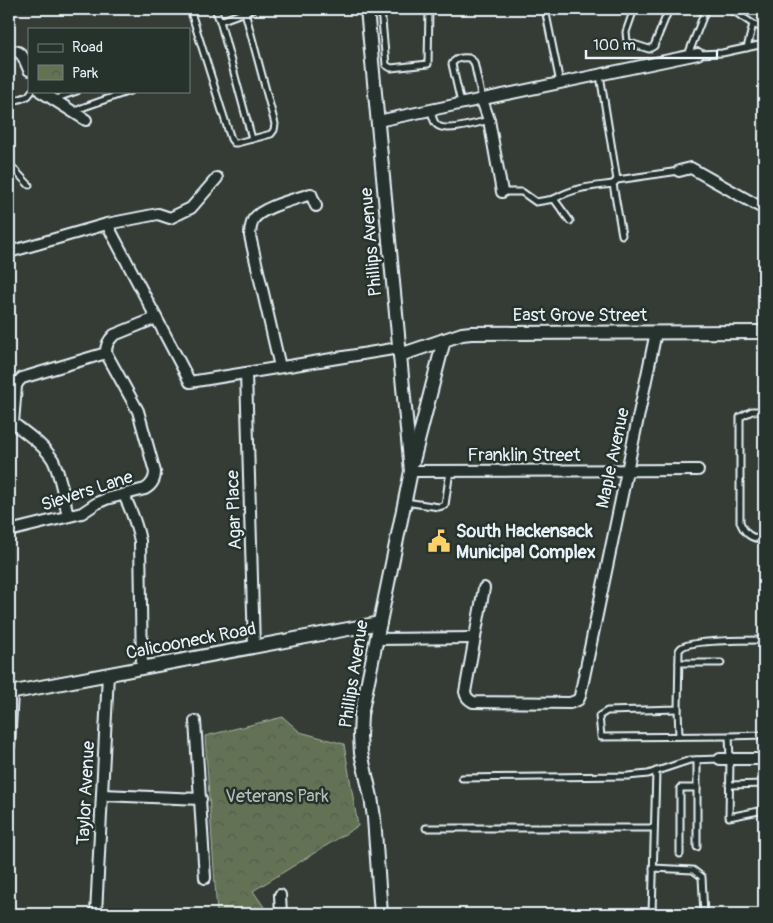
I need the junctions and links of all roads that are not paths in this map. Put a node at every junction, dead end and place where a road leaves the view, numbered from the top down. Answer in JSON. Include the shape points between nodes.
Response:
{"nodes":[{"id":1,"x":190,"y":9,"type":"edge"},
{"id":2,"x":215,"y":9,"type":"edge"},
{"id":3,"x":253,"y":9,"type":"edge"},
{"id":4,"x":367,"y":9,"type":"edge"},
{"id":5,"x":382,"y":9,"type":"edge"},
{"id":6,"x":429,"y":9,"type":"edge"},
{"id":7,"x":545,"y":9,"type":"edge"},
{"id":8,"x":634,"y":9,"type":"edge"},
{"id":9,"x":669,"y":9,"type":"edge"},
{"id":10,"x":706,"y":9,"type":"edge"},
{"id":11,"x":726,"y":9,"type":"edge"},
{"id":12,"x":736,"y":10,"type":"edge"},
{"id":13,"x":245,"y":12,"type":"junction"},
{"id":14,"x":220,"y":21,"type":"junction"},
{"id":15,"x":753,"y":24,"type":"junction"},
{"id":16,"x":764,"y":29,"type":"edge"},
{"id":17,"x":764,"y":44,"type":"edge"},
{"id":18,"x":747,"y":48,"type":"junction"},
{"id":19,"x":9,"y":52,"type":"edge"},
{"id":20,"x":693,"y":55,"type":"junction"},
{"id":21,"x":28,"y":68,"type":"edge"},
{"id":22,"x":600,"y":75,"type":"junction"},
{"id":23,"x":560,"y":84,"type":"junction"},
{"id":24,"x":31,"y":92,"type":"edge"},
{"id":25,"x":41,"y":92,"type":"edge"},
{"id":26,"x":74,"y":92,"type":"edge"},
{"id":27,"x":127,"y":92,"type":"edge"},
{"id":28,"x":482,"y":100,"type":"junction"},
{"id":29,"x":56,"y":102,"type":"junction"},
{"id":30,"x":9,"y":103,"type":"edge"},
{"id":31,"x":462,"y":104,"type":"junction"},
{"id":32,"x":431,"y":110,"type":"junction"},
{"id":33,"x":74,"y":113,"type":"junction"},
{"id":34,"x":86,"y":120,"type":"dead end"},
{"id":35,"x":489,"y":120,"type":"junction"},
{"id":36,"x":378,"y":121,"type":"junction"},
{"id":37,"x":252,"y":140,"type":"junction"},
{"id":38,"x":9,"y":164,"type":"edge"},
{"id":39,"x":679,"y":171,"type":"joint"},
{"id":40,"x":217,"y":178,"type":"dead end"},
{"id":41,"x":615,"y":182,"type":"junction"},
{"id":42,"x":29,"y":185,"type":"dead end"},
{"id":43,"x":502,"y":192,"type":"joint"},
{"id":44,"x":554,"y":199,"type":"junction"},
{"id":45,"x":316,"y":206,"type":"dead end"},
{"id":46,"x":764,"y":209,"type":"edge"},
{"id":47,"x":570,"y":221,"type":"dead end"},
{"id":48,"x":108,"y":224,"type":"junction"},
{"id":49,"x":622,"y":235,"type":"dead end"},
{"id":50,"x":9,"y":252,"type":"edge"},
{"id":51,"x":156,"y":318,"type":"junction"},
{"id":52,"x":656,"y":332,"type":"junction"},
{"id":53,"x":764,"y":332,"type":"edge"},
{"id":54,"x":444,"y":340,"type":"junction"},
{"id":55,"x":399,"y":351,"type":"junction"},
{"id":56,"x":106,"y":353,"type":"junction"},
{"id":57,"x":280,"y":367,"type":"junction"},
{"id":58,"x":246,"y":373,"type":"junction"},
{"id":59,"x":764,"y":411,"type":"edge"},
{"id":60,"x":14,"y":429,"type":"edge"},
{"id":61,"x":627,"y":470,"type":"junction"},
{"id":62,"x":698,"y":470,"type":"dead end"},
{"id":63,"x":411,"y":471,"type":"junction"},
{"id":64,"x":450,"y":471,"type":"junction"},
{"id":65,"x":124,"y":494,"type":"junction"},
{"id":66,"x":404,"y":502,"type":"junction"},
{"id":67,"x":68,"y":516,"type":"junction"},
{"id":68,"x":9,"y":530,"type":"edge"},
{"id":69,"x":764,"y":538,"type":"edge"},
{"id":70,"x":484,"y":588,"type":"dead end"},
{"id":71,"x":380,"y":623,"type":"junction"},
{"id":72,"x":475,"y":638,"type":"junction"},
{"id":73,"x":376,"y":639,"type":"junction"},
{"id":74,"x":764,"y":640,"type":"edge"},
{"id":75,"x":254,"y":647,"type":"junction"},
{"id":76,"x":679,"y":663,"type":"junction"},
{"id":77,"x":721,"y":663,"type":"dead end"},
{"id":78,"x":142,"y":668,"type":"junction"},
{"id":79,"x":108,"y":674,"type":"junction"},
{"id":80,"x":10,"y":692,"type":"edge"},
{"id":81,"x":678,"y":708,"type":"junction"},
{"id":82,"x":195,"y":721,"type":"dead end"},
{"id":83,"x":764,"y":735,"type":"edge"},
{"id":84,"x":679,"y":736,"type":"junction"},
{"id":85,"x":729,"y":736,"type":"junction"},
{"id":86,"x":9,"y":746,"type":"edge"},
{"id":87,"x":725,"y":759,"type":"junction"},
{"id":88,"x":764,"y":759,"type":"edge"},
{"id":89,"x":697,"y":760,"type":"junction"},
{"id":90,"x":656,"y":771,"type":"junction"},
{"id":91,"x":462,"y":778,"type":"dead end"},
{"id":92,"x":764,"y":784,"type":"edge"},
{"id":93,"x":729,"y":785,"type":"junction"},
{"id":94,"x":697,"y":788,"type":"junction"},
{"id":95,"x":102,"y":795,"type":"junction"},
{"id":96,"x":200,"y":799,"type":"junction"},
{"id":97,"x":764,"y":810,"type":"edge"},
{"id":98,"x":426,"y":828,"type":"dead end"},
{"id":99,"x":654,"y":828,"type":"junction"},
{"id":100,"x":697,"y":847,"type":"dead end"},
{"id":101,"x":680,"y":854,"type":"dead end"},
{"id":102,"x":653,"y":868,"type":"junction"},
{"id":103,"x":205,"y":878,"type":"dead end"},
{"id":104,"x":280,"y":895,"type":"dead end"},
{"id":105,"x":96,"y":914,"type":"edge"},
{"id":106,"x":280,"y":914,"type":"edge"},
{"id":107,"x":380,"y":914,"type":"edge"},
{"id":108,"x":652,"y":914,"type":"edge"},
{"id":109,"x":704,"y":914,"type":"edge"}],
"edges":[{"from":1,"to":37,"type":"lane","via":[[231,139],[234,143]]},
{"from":2,"to":14,"type":"lane"},
{"from":3,"to":13,"type":"lane"},
{"from":4,"to":36,"type":"street","name":"Phillips Avenue"},
{"from":5,"to":6,"type":"lane","via":[[386,65],[391,68],[428,64]]},
{"from":7,"to":23,"type":"lane"},
{"from":8,"to":9,"type":"lane","via":[[626,32],[627,42],[649,49],[654,46]]},
{"from":10,"to":20,"type":"lane"},
{"from":11,"to":12,"type":"lane"},
{"from":12,"to":15,"type":"lane"},
{"from":13,"to":14,"type":"lane"},
{"from":13,"to":37,"type":"lane","via":[[275,124],[271,134]]},
{"from":14,"to":37,"type":"lane"},
{"from":15,"to":16,"type":"lane"},
{"from":15,"to":18,"type":"lane"},
{"from":17,"to":18,"type":"lane"},
{"from":18,"to":20,"type":"lane"},
{"from":19,"to":21,"type":"street","via":[[14,50],[22,54]]},
{"from":20,"to":22,"type":"street"},
{"from":22,"to":23,"type":"street"},
{"from":22,"to":41,"type":"lane"},
{"from":23,"to":28,"type":"street"},
{"from":24,"to":30,"type":"lane"},
{"from":25,"to":29,"type":"street"},
{"from":26,"to":29,"type":"lane"},
{"from":27,"to":33,"type":"lane"},
{"from":28,"to":31,"type":"street"},
{"from":28,"to":31,"type":"lane","via":[[472,60],[464,58],[452,64]]},
{"from":28,"to":35,"type":"street"},
{"from":29,"to":33,"type":"street"},
{"from":31,"to":32,"type":"street"},
{"from":32,"to":35,"type":"lane","via":[[437,126],[446,129]]},
{"from":32,"to":36,"type":"street"},
{"from":33,"to":34,"type":"street"},
{"from":35,"to":43,"type":"street"},
{"from":36,"to":55,"type":"street","name":"Phillips Avenue"},
{"from":38,"to":42,"type":"lane"},
{"from":39,"to":41,"type":"lane"},
{"from":39,"to":46,"type":"street","via":[[690,168]]},
{"from":40,"to":48,"type":"street","via":[[191,208],[170,218],[158,214]]},
{"from":41,"to":44,"type":"lane","via":[[575,189]]},
{"from":41,"to":49,"type":"lane"},
{"from":43,"to":44,"type":"lane","via":[[522,192],[536,202]]},
{"from":44,"to":47,"type":"lane"},
{"from":45,"to":57,"type":"street","via":[[311,194],[264,210],[250,229]]},
{"from":48,"to":50,"type":"street"},
{"from":48,"to":51,"type":"street"},
{"from":51,"to":56,"type":"street","via":[[114,335],[106,346]]},
{"from":51,"to":58,"type":"street","name":"East Grove Street","via":[[190,382]]},
{"from":52,"to":53,"type":"street","name":"East Grove Street"},
{"from":52,"to":54,"type":"street","name":"East Grove Street","via":[[471,333]]},
{"from":52,"to":61,"type":"street","name":"Maple Avenue"},
{"from":54,"to":55,"type":"street","name":"East Grove Street"},
{"from":54,"to":63,"type":"street","name":"Phillips Avenue"},
{"from":55,"to":57,"type":"street","name":"East Grove Street"},
{"from":55,"to":63,"type":"street","name":"Phillips Avenue"},
{"from":56,"to":60,"type":"street","via":[[22,378],[16,386]]},
{"from":56,"to":65,"type":"street","name":"Sievers Lane","via":[[138,411],[155,472],[150,486]]},
{"from":57,"to":58,"type":"street","name":"East Grove Street"},
{"from":58,"to":75,"type":"street","name":"Agar Place"},
{"from":59,"to":69,"type":"lane","via":[[740,416],[740,522],[744,531],[756,538]]},
{"from":60,"to":67,"type":"street","via":[[46,451],[53,460]]},
{"from":61,"to":62,"type":"street","name":"Franklin Street"},
{"from":61,"to":64,"type":"street","name":"Franklin Street"},
{"from":61,"to":72,"type":"street","name":"Maple Avenue","via":[[578,700],[570,703],[469,700],[465,690]]},
{"from":63,"to":64,"type":"street","name":"Franklin Street"},
{"from":63,"to":66,"type":"street","name":"Phillips Avenue"},
{"from":64,"to":66,"type":"lane","via":[[445,505],[440,508]]},
{"from":65,"to":67,"type":"street","name":"Sievers Lane"},
{"from":65,"to":78,"type":"street","via":[[140,541]]},
{"from":66,"to":71,"type":"street","name":"Phillips Avenue"},
{"from":67,"to":68,"type":"street","name":"Sievers Lane"},
{"from":70,"to":72,"type":"street"},
{"from":71,"to":73,"type":"street","name":"Phillips Avenue"},
{"from":71,"to":75,"type":"street","name":"Calicooneck Road"},
{"from":72,"to":73,"type":"street"},
{"from":73,"to":107,"type":"street","name":"Phillips Avenue","via":[[360,736],[374,818]]},
{"from":74,"to":76,"type":"lane","via":[[690,644],[679,651]]},
{"from":75,"to":78,"type":"street","name":"Calicooneck Road"},
{"from":76,"to":77,"type":"lane"},
{"from":76,"to":81,"type":"lane"},
{"from":78,"to":79,"type":"street","name":"Calicooneck Road"},
{"from":79,"to":80,"type":"street","name":"Calicooneck Road"},
{"from":79,"to":95,"type":"street","name":"Taylor Avenue"},
{"from":80,"to":86,"type":"street"},
{"from":81,"to":84,"type":"lane"},
{"from":81,"to":84,"type":"lane","via":[[607,711],[599,716],[601,737]]},
{"from":82,"to":96,"type":"street"},
{"from":83,"to":85,"type":"lane"},
{"from":84,"to":85,"type":"lane"},
{"from":85,"to":87,"type":"lane"},
{"from":87,"to":88,"type":"street"},
{"from":87,"to":89,"type":"lane"},
{"from":87,"to":93,"type":"lane"},
{"from":89,"to":90,"type":"lane"},
{"from":89,"to":94,"type":"lane"},
{"from":90,"to":91,"type":"lane","via":[[628,776]]},
{"from":90,"to":99,"type":"lane"},
{"from":92,"to":93,"type":"lane"},
{"from":93,"to":97,"type":"lane","via":[[729,817]]},
{"from":94,"to":100,"type":"lane"},
{"from":94,"to":101,"type":"lane","via":[[680,788]]},
{"from":95,"to":96,"type":"street"},
{"from":95,"to":105,"type":"street","name":"Taylor Avenue"},
{"from":96,"to":103,"type":"street"},
{"from":98,"to":99,"type":"lane"},
{"from":99,"to":102,"type":"lane"},
{"from":102,"to":108,"type":"lane"},
{"from":102,"to":109,"type":"lane","via":[[693,870],[702,877]]},
{"from":104,"to":106,"type":"street"}]}
